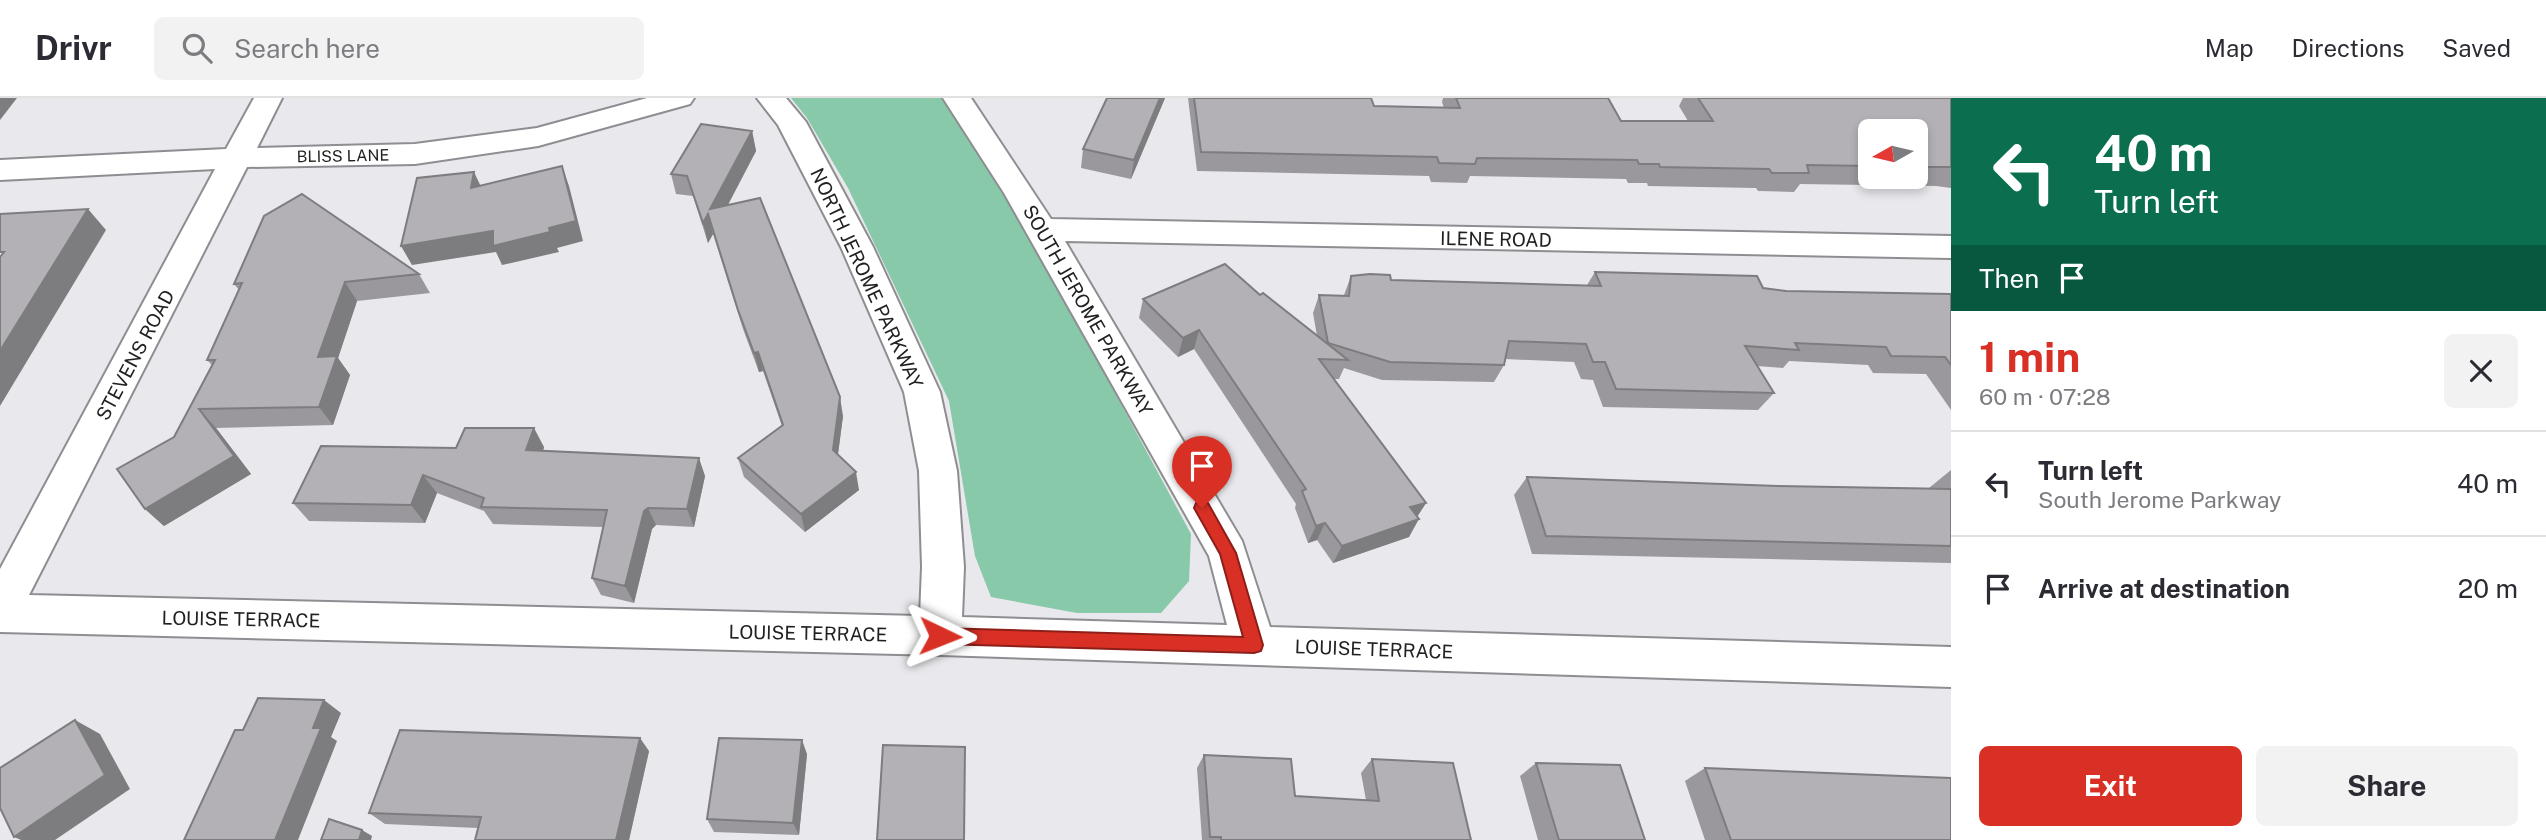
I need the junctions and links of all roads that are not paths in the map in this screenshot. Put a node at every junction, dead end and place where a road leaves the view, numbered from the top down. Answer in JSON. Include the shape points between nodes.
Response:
{"nodes":[{"id":1,"x":268,"y":98,"type":"edge"},
{"id":2,"x":680,"y":98,"type":"edge"},
{"id":3,"x":771,"y":98,"type":"edge"},
{"id":4,"x":957,"y":98,"type":"edge"},
{"id":5,"x":239,"y":158,"type":"junction"},
{"id":6,"x":0,"y":170,"type":"edge"},
{"id":7,"x":1040,"y":230,"type":"junction"},
{"id":8,"x":1951,"y":247,"type":"edge"},
{"id":9,"x":0,"y":612,"type":"edge"},
{"id":10,"x":940,"y":636,"type":"junction"},
{"id":11,"x":1254,"y":645,"type":"junction"},
{"id":12,"x":1951,"y":667,"type":"edge"}],
"edges":[{"from":1,"to":5,"type":"street","name":"STEVENS ROAD"},
{"from":2,"to":5,"type":"street","name":"BLISS LANE","via":[[538,137],[415,154]]},
{"from":3,"to":10,"type":"street","name":"NORTH JEROME PARKWAY","via":[[791,122],[851,236],[922,392],[938,471],[943,567]]},
{"from":4,"to":7,"type":"street","name":"SOUTH JEROME PARKWAY"},
{"from":5,"to":6,"type":"street","name":"BLISS LANE"},
{"from":5,"to":9,"type":"street","name":"STEVENS ROAD"},
{"from":7,"to":8,"type":"street","name":"ILENE ROAD"},
{"from":7,"to":11,"type":"street","name":"SOUTH JEROME PARKWAY","via":[[1228,553]]},
{"from":9,"to":10,"type":"street","name":"LOUISE TERRACE"},
{"from":10,"to":11,"type":"street","name":"LOUISE TERRACE"},
{"from":11,"to":12,"type":"street","name":"LOUISE TERRACE"}]}
